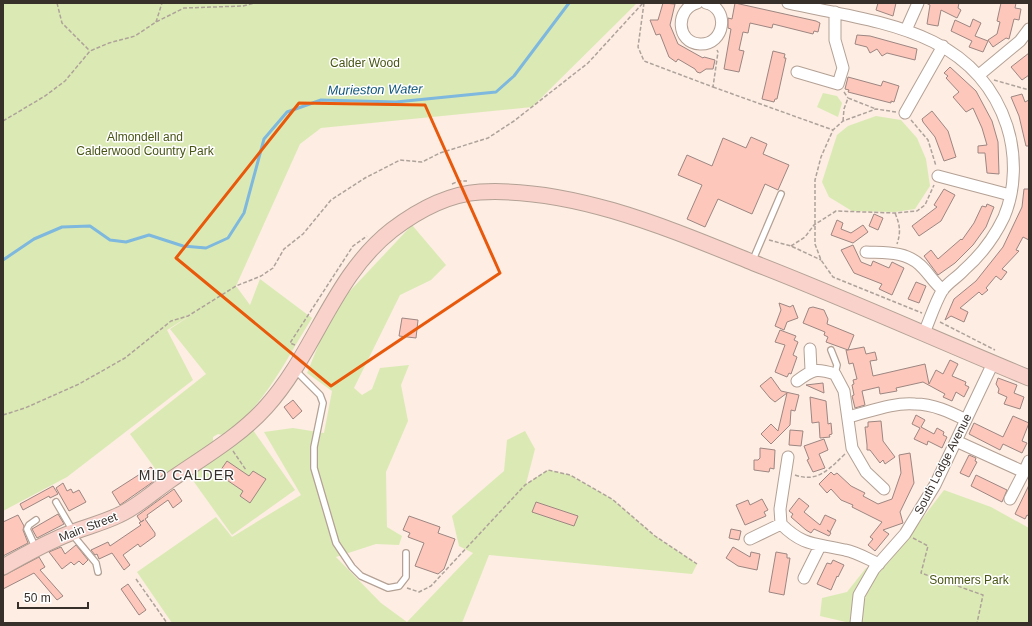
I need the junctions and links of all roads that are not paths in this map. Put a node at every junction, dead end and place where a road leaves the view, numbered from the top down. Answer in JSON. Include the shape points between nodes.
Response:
{"nodes":[{"id":1,"x":696,"y":3,"type":"edge"},
{"id":2,"x":706,"y":3,"type":"edge"},
{"id":3,"x":709,"y":3,"type":"edge"},
{"id":4,"x":918,"y":3,"type":"edge"},
{"id":5,"x":795,"y":4,"type":"edge"},
{"id":6,"x":835,"y":12,"type":"junction"},
{"id":7,"x":1029,"y":29,"type":"edge"},
{"id":8,"x":906,"y":30,"type":"junction"},
{"id":9,"x":944,"y":46,"type":"junction"},
{"id":10,"x":797,"y":72,"type":"dead end"},
{"id":11,"x":979,"y":75,"type":"junction"},
{"id":12,"x":905,"y":114,"type":"road end"},
{"id":13,"x":938,"y":176,"type":"road end"},
{"id":14,"x":781,"y":194,"type":"dead end"},
{"id":15,"x":1010,"y":195,"type":"junction"},
{"id":16,"x":866,"y":252,"type":"dead end"},
{"id":17,"x":752,"y":262,"type":"junction"},
{"id":18,"x":943,"y":290,"type":"junction"},
{"id":19,"x":924,"y":332,"type":"junction"},
{"id":20,"x":810,"y":349,"type":"dead end"},
{"id":21,"x":831,"y":350,"type":"dead end"},
{"id":22,"x":994,"y":356,"type":"junction"},
{"id":23,"x":295,"y":370,"type":"junction"},
{"id":24,"x":812,"y":370,"type":"junction"},
{"id":25,"x":835,"y":374,"type":"junction"},
{"id":26,"x":1029,"y":378,"type":"edge"},
{"id":27,"x":797,"y":381,"type":"dead end"},
{"id":28,"x":848,"y":417,"type":"junction"},
{"id":29,"x":966,"y":420,"type":"junction"},
{"id":30,"x":956,"y":441,"type":"junction"},
{"id":31,"x":788,"y":457,"type":"dead end"},
{"id":32,"x":1029,"y":461,"type":"edge"},
{"id":33,"x":1024,"y":472,"type":"junction"},
{"id":34,"x":884,"y":489,"type":"dead end"},
{"id":35,"x":1010,"y":499,"type":"dead end"},
{"id":36,"x":56,"y":502,"type":"dead end"},
{"id":37,"x":36,"y":520,"type":"dead end"},
{"id":38,"x":781,"y":524,"type":"junction"},
{"id":39,"x":72,"y":532,"type":"junction"},
{"id":40,"x":750,"y":539,"type":"dead end"},
{"id":41,"x":820,"y":546,"type":"junction"},
{"id":42,"x":36,"y":549,"type":"junction"},
{"id":43,"x":406,"y":553,"type":"dead end"},
{"id":44,"x":879,"y":564,"type":"junction"},
{"id":45,"x":3,"y":567,"type":"edge"},
{"id":46,"x":98,"y":572,"type":"dead end"},
{"id":47,"x":804,"y":578,"type":"dead end"},
{"id":48,"x":856,"y":623,"type":"edge"}],
"edges":[{"from":1,"to":3,"type":"street","via":[[683,12],[681,26],[688,39],[702,44],[712,42],[720,33],[722,19],[718,10]]},
{"from":2,"to":3,"type":"street"},
{"from":4,"to":8,"type":"street"},
{"from":5,"to":6,"type":"street"},
{"from":6,"to":8,"type":"street"},
{"from":6,"to":10,"type":"street","via":[[835,40],[843,68],[838,84]]},
{"from":7,"to":11,"type":"street","via":[[1020,41]]},
{"from":8,"to":9,"type":"street"},
{"from":9,"to":11,"type":"street","via":[[962,58]]},
{"from":9,"to":12,"type":"street"},
{"from":11,"to":15,"type":"street","via":[[1001,109],[1013,144],[1014,172]]},
{"from":13,"to":15,"type":"street"},
{"from":14,"to":17,"type":"lane"},
{"from":15,"to":18,"type":"street","via":[[1004,216],[991,242],[975,261]]},
{"from":16,"to":18,"type":"street","via":[[895,253],[909,257]]},
{"from":17,"to":19,"type":"street","name":"Main Street"},
{"from":17,"to":23,"type":"street","name":"Main Street","via":[[593,205],[505,192],[477,192],[450,198],[423,209],[391,231],[369,251],[342,286]]},
{"from":18,"to":19,"type":"street"},
{"from":19,"to":22,"type":"street","name":"Main Street"},
{"from":20,"to":24,"type":"street"},
{"from":21,"to":25,"type":"lane","via":[[837,365]]},
{"from":22,"to":26,"type":"street","name":"Main Street"},
{"from":22,"to":29,"type":"street","name":"South Lodge Avenue"},
{"from":23,"to":39,"type":"street","name":"Main Street","via":[[266,408],[218,447],[125,512]]},
{"from":23,"to":43,"type":"lane","via":[[320,395],[323,403],[314,446],[314,468],[336,543],[361,576],[388,588],[399,586],[406,577]]},
{"from":24,"to":25,"type":"street"},
{"from":24,"to":27,"type":"street"},
{"from":25,"to":28,"type":"street","via":[[844,391]]},
{"from":28,"to":29,"type":"street","via":[[888,407],[915,404],[945,410]]},
{"from":28,"to":34,"type":"street","via":[[852,448],[866,472]]},
{"from":29,"to":30,"type":"street","name":"South Lodge Avenue"},
{"from":30,"to":33,"type":"street"},
{"from":30,"to":44,"type":"street","name":"South Lodge Avenue","via":[[935,484],[905,534]]},
{"from":31,"to":38,"type":"street","via":[[790,474],[780,509]]},
{"from":32,"to":33,"type":"street"},
{"from":33,"to":35,"type":"street"},
{"from":36,"to":39,"type":"lane"},
{"from":37,"to":42,"type":"lane","via":[[29,524],[27,529]]},
{"from":38,"to":40,"type":"street"},
{"from":38,"to":41,"type":"street","via":[[792,535]]},
{"from":39,"to":42,"type":"street","name":"Main Street"},
{"from":39,"to":46,"type":"lane","via":[[96,563]]},
{"from":41,"to":44,"type":"street","via":[[846,550]]},
{"from":41,"to":47,"type":"street"},
{"from":42,"to":45,"type":"street","name":"Main Street"},
{"from":44,"to":48,"type":"street","name":"South Lodge Avenue","via":[[859,595]]}]}
